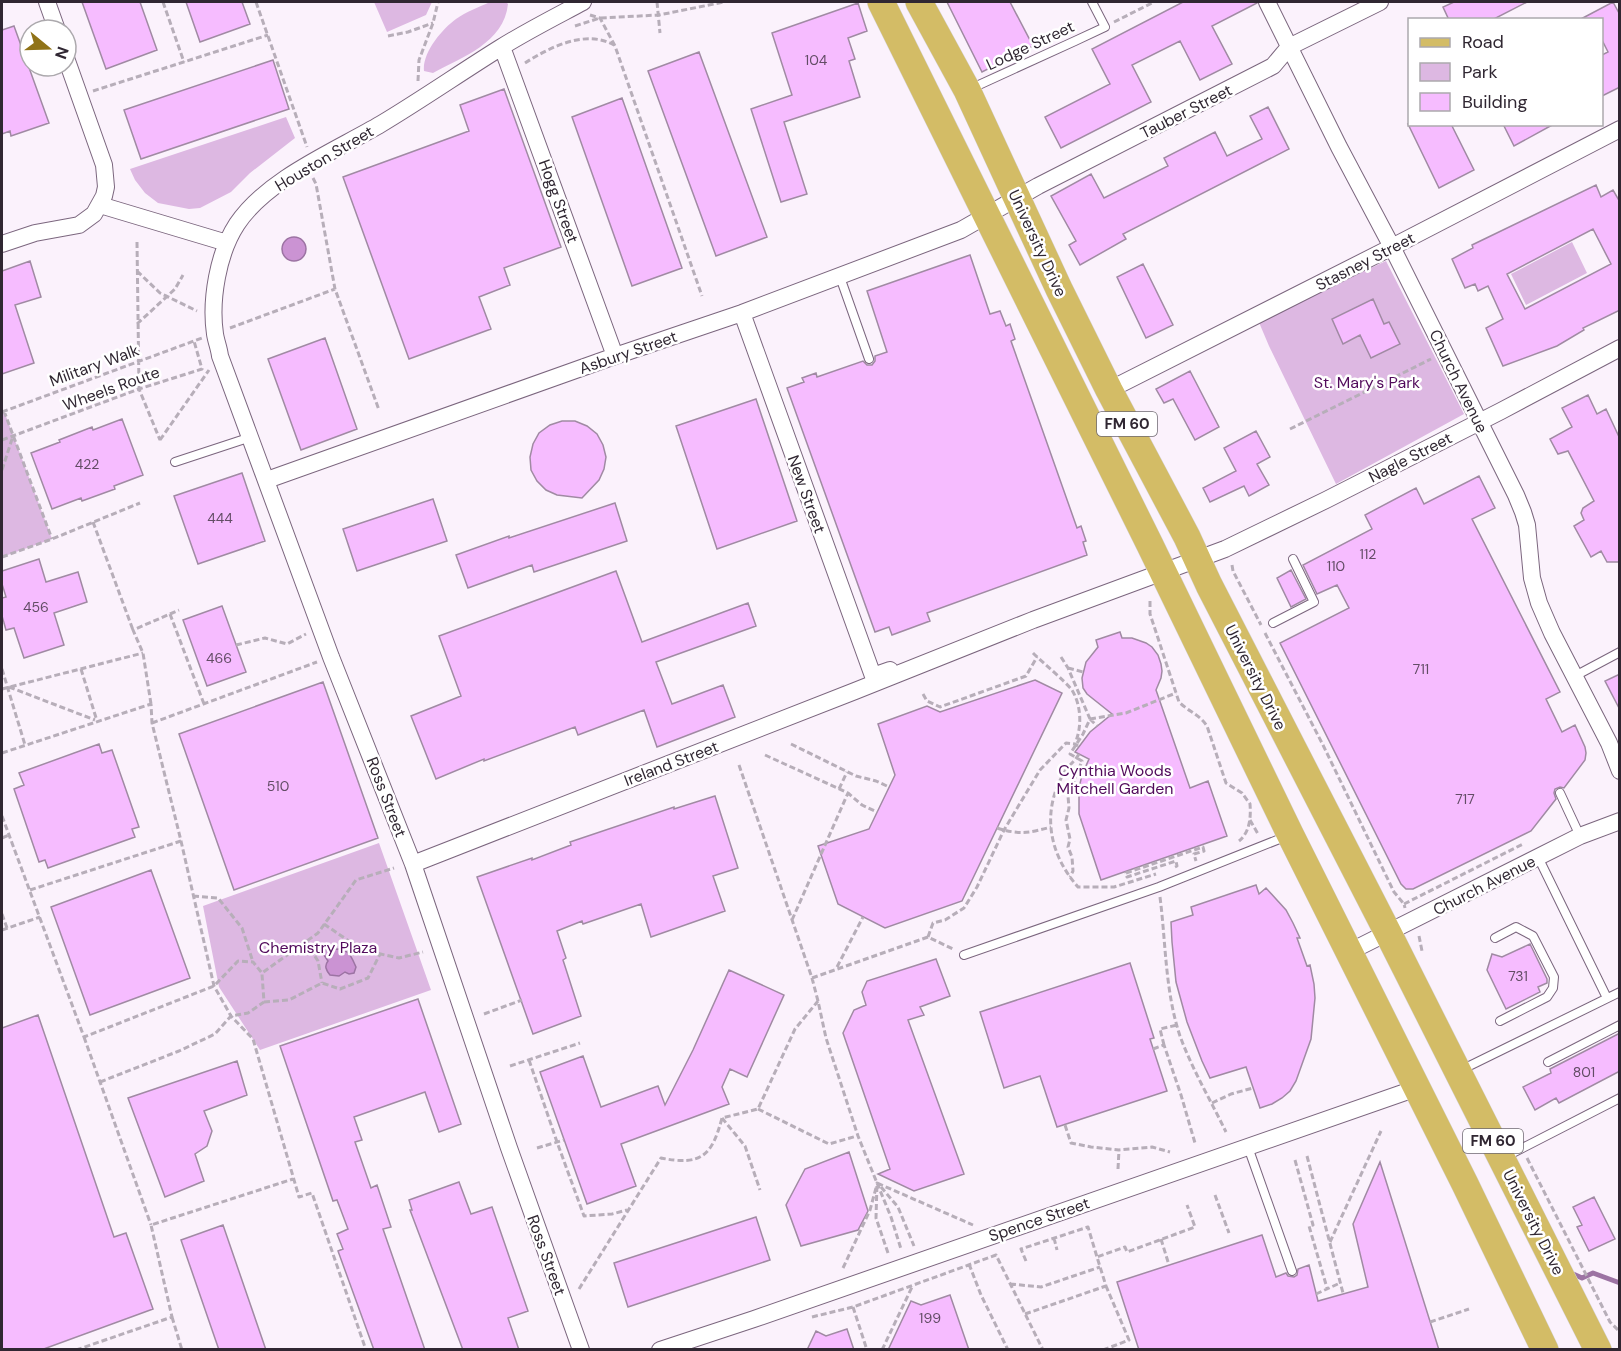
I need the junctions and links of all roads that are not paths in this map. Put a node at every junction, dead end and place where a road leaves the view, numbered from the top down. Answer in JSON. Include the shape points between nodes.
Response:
{"nodes":[{"id":1,"x":47,"y":2,"type":"edge"},
{"id":2,"x":583,"y":2,"type":"edge"},
{"id":3,"x":881,"y":2,"type":"edge"},
{"id":4,"x":919,"y":2,"type":"edge"},
{"id":5,"x":1092,"y":2,"type":"edge"},
{"id":6,"x":1267,"y":2,"type":"edge"},
{"id":7,"x":1380,"y":2,"type":"edge"},
{"id":8,"x":53,"y":18,"type":"edge"},
{"id":9,"x":501,"y":47,"type":"junction"},
{"id":10,"x":1288,"y":47,"type":"junction"},
{"id":11,"x":72,"y":78,"type":"edge"},
{"id":12,"x":967,"y":90,"type":"junction"},
{"id":13,"x":1620,"y":129,"type":"edge"},
{"id":14,"x":1017,"y":198,"type":"junction"},
{"id":15,"x":100,"y":205,"type":"junction"},
{"id":16,"x":987,"y":216,"type":"junction"},
{"id":17,"x":227,"y":243,"type":"junction"},
{"id":18,"x":2,"y":244,"type":"edge"},
{"id":19,"x":1392,"y":247,"type":"junction"},
{"id":20,"x":840,"y":277,"type":"junction"},
{"id":21,"x":742,"y":313,"type":"junction"},
{"id":22,"x":1620,"y":348,"type":"edge"},
{"id":23,"x":615,"y":356,"type":"junction"},
{"id":24,"x":869,"y":359,"type":"dead end"},
{"id":25,"x":1109,"y":390,"type":"junction"},
{"id":26,"x":1479,"y":422,"type":"junction"},
{"id":27,"x":251,"y":437,"type":"junction"},
{"id":28,"x":174,"y":462,"type":"dead end"},
{"id":29,"x":267,"y":480,"type":"junction"},
{"id":30,"x":1197,"y":559,"type":"junction"},
{"id":31,"x":1293,"y":559,"type":"dead end"},
{"id":32,"x":1163,"y":572,"type":"junction"},
{"id":33,"x":1273,"y":623,"type":"dead end"},
{"id":34,"x":1620,"y":652,"type":"edge"},
{"id":35,"x":929,"y":662,"type":"junction"},
{"id":36,"x":873,"y":676,"type":"joint"},
{"id":37,"x":1575,"y":676,"type":"junction"},
{"id":38,"x":1620,"y":771,"type":"edge"},
{"id":39,"x":1560,"y":793,"type":"dead end"},
{"id":40,"x":1620,"y":821,"type":"edge"},
{"id":41,"x":1290,"y":834,"type":"junction"},
{"id":42,"x":1580,"y":836,"type":"junction"},
{"id":43,"x":1538,"y":857,"type":"junction"},
{"id":44,"x":413,"y":864,"type":"junction"},
{"id":45,"x":1388,"y":933,"type":"junction"},
{"id":46,"x":1495,"y":938,"type":"dead end"},
{"id":47,"x":1349,"y":952,"type":"junction"},
{"id":48,"x":964,"y":955,"type":"road end"},
{"id":49,"x":1620,"y":992,"type":"edge"},
{"id":50,"x":1607,"y":998,"type":"junction"},
{"id":51,"x":1500,"y":1021,"type":"dead end"},
{"id":52,"x":1620,"y":1025,"type":"edge"},
{"id":53,"x":1548,"y":1062,"type":"dead end"},
{"id":54,"x":1458,"y":1072,"type":"junction"},
{"id":55,"x":1417,"y":1088,"type":"junction"},
{"id":56,"x":1620,"y":1098,"type":"edge"},
{"id":57,"x":1248,"y":1147,"type":"junction"},
{"id":58,"x":1515,"y":1159,"type":"junction"},
{"id":59,"x":1292,"y":1271,"type":"dead end"},
{"id":60,"x":581,"y":1350,"type":"edge"},
{"id":61,"x":660,"y":1350,"type":"edge"},
{"id":62,"x":1545,"y":1350,"type":"edge"},
{"id":63,"x":1598,"y":1350,"type":"edge"}],
"edges":[{"from":1,"to":8,"type":"street"},
{"from":2,"to":9,"type":"street","name":"Houston Street"},
{"from":3,"to":16,"type":"main road","name":"University Drive","number":"FM 60"},
{"from":4,"to":12,"type":"main road","name":"University Drive","number":"FM 60"},
{"from":5,"to":12,"type":"lane","name":"Lodge Street","via":[[1105,27]]},
{"from":6,"to":10,"type":"street","name":"Church Avenue"},
{"from":7,"to":10,"type":"street","name":"Tauber Street"},
{"from":9,"to":17,"type":"street","name":"Houston Street","via":[[269,191],[246,211]]},
{"from":9,"to":23,"type":"street","name":"Hogg Street"},
{"from":10,"to":14,"type":"street","name":"Tauber Street","via":[[1273,66]]},
{"from":10,"to":19,"type":"street","name":"Church Avenue"},
{"from":11,"to":15,"type":"street","via":[[104,165],[106,187]]},
{"from":12,"to":14,"type":"main road","name":"University Drive","number":"FM 60"},
{"from":13,"to":19,"type":"street","name":"Stasney Street"},
{"from":14,"to":16,"type":"street","name":"Tauber Street"},
{"from":14,"to":25,"type":"main road","name":"University Drive","number":"FM 60"},
{"from":15,"to":17,"type":"street"},
{"from":15,"to":18,"type":"street","via":[[79,225]]},
{"from":16,"to":20,"type":"street","name":"Asbury Street"},
{"from":16,"to":32,"type":"main road","name":"University Drive","number":"FM 60"},
{"from":17,"to":27,"type":"street","name":"Ross Street","via":[[217,277],[215,333]]},
{"from":19,"to":25,"type":"street","name":"Stasney Street"},
{"from":19,"to":26,"type":"street","name":"Church Avenue"},
{"from":20,"to":21,"type":"street","name":"Asbury Street"},
{"from":20,"to":24,"type":"lane"},
{"from":21,"to":23,"type":"street","name":"Asbury Street"},
{"from":21,"to":36,"type":"street","name":"New Street"},
{"from":22,"to":26,"type":"street","name":"Nagle Street"},
{"from":23,"to":29,"type":"street","name":"Asbury Street"},
{"from":25,"to":30,"type":"main road","name":"University Drive","number":"FM 60"},
{"from":26,"to":30,"type":"street","name":"Nagle Street","via":[[1276,525]]},
{"from":26,"to":37,"type":"street","name":"Church Avenue","via":[[1523,512],[1539,603]]},
{"from":27,"to":28,"type":"lane"},
{"from":27,"to":29,"type":"street","name":"Ross Street"},
{"from":29,"to":44,"type":"street","name":"Ross Street"},
{"from":30,"to":32,"type":"street","name":"Nagle Street"},
{"from":30,"to":45,"type":"main road","name":"University Drive","number":"FM 60"},
{"from":31,"to":33,"type":"lane","via":[[1314,602]]},
{"from":32,"to":35,"type":"street","name":"Ireland Street"},
{"from":32,"to":41,"type":"main road","name":"University Drive","number":"FM 60"},
{"from":34,"to":37,"type":"lane"},
{"from":35,"to":36,"type":"street","name":"Ireland Street"},
{"from":35,"to":44,"type":"street","name":"Ireland Street"},
{"from":37,"to":38,"type":"street","name":"Church Avenue"},
{"from":39,"to":42,"type":"lane"},
{"from":40,"to":42,"type":"street","name":"Church Avenue"},
{"from":41,"to":47,"type":"main road","name":"University Drive","number":"FM 60"},
{"from":41,"to":48,"type":"lane","via":[[1159,887]]},
{"from":42,"to":43,"type":"street","name":"Church Avenue"},
{"from":43,"to":45,"type":"street","name":"Church Avenue"},
{"from":43,"to":50,"type":"lane"},
{"from":44,"to":60,"type":"street","name":"Ross Street"},
{"from":45,"to":47,"type":"street","name":"Church Avenue"},
{"from":45,"to":54,"type":"main road","name":"University Drive","number":"FM 60"},
{"from":46,"to":51,"type":"lane","via":[[1516,927],[1533,936],[1554,977],[1547,997]]},
{"from":47,"to":55,"type":"main road","name":"University Drive","number":"FM 60"},
{"from":49,"to":50,"type":"lane"},
{"from":50,"to":54,"type":"lane"},
{"from":52,"to":53,"type":"lane"},
{"from":54,"to":58,"type":"main road","name":"University Drive","number":"FM 60"},
{"from":55,"to":57,"type":"street","name":"Spence Street"},
{"from":55,"to":62,"type":"main road","name":"University Drive","number":"FM 60"},
{"from":56,"to":58,"type":"lane"},
{"from":57,"to":59,"type":"lane"},
{"from":57,"to":61,"type":"street","name":"Spence Street"},
{"from":58,"to":63,"type":"main road","name":"University Drive","number":"FM 60"}]}
